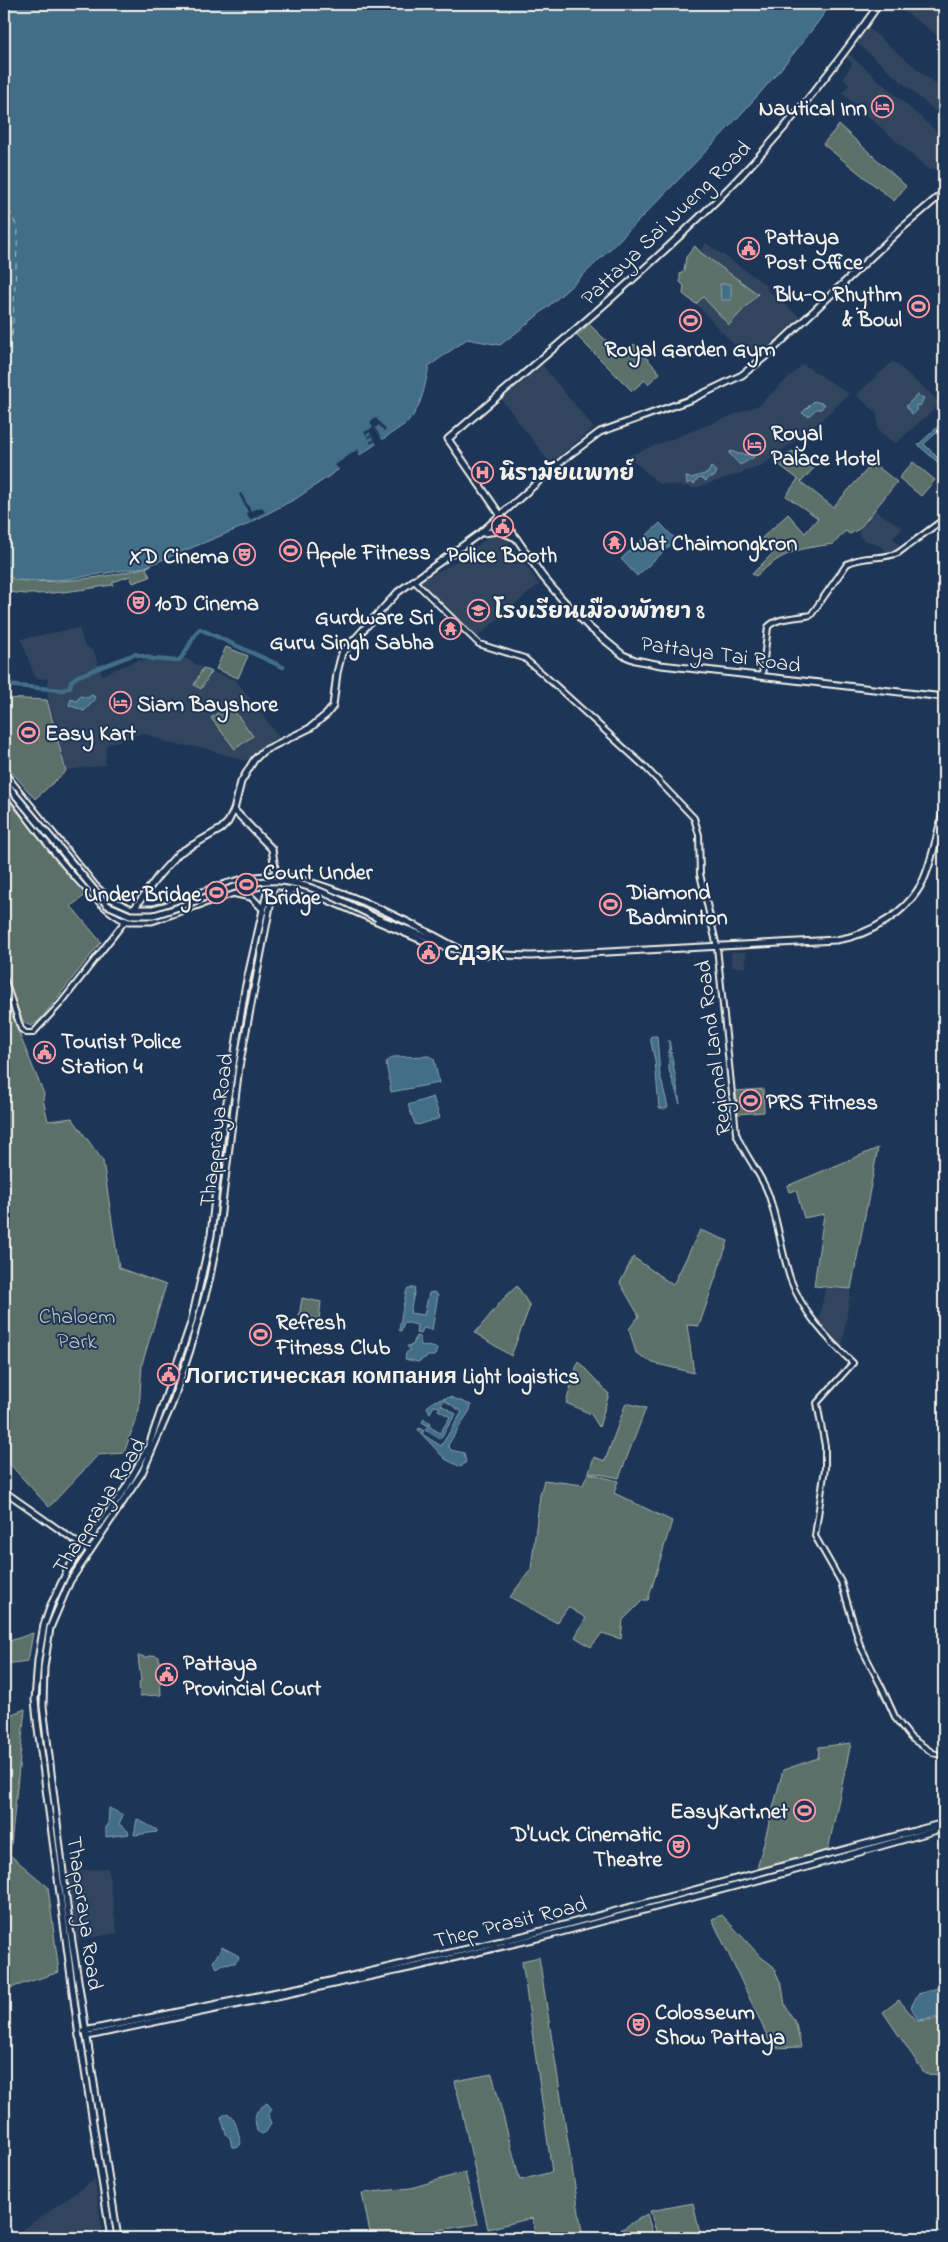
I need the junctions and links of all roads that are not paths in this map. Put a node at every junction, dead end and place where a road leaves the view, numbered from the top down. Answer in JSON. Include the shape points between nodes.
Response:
{"nodes":[{"id":1,"x":879,"y":4,"type":"edge"},
{"id":2,"x":944,"y":192,"type":"edge"},
{"id":3,"x":448,"y":439,"type":"joint"},
{"id":4,"x":500,"y":516,"type":"junction"},
{"id":5,"x":944,"y":519,"type":"edge"},
{"id":6,"x":479,"y":534,"type":"junction"},
{"id":7,"x":516,"y":538,"type":"junction"},
{"id":8,"x":413,"y":580,"type":"junction"},
{"id":9,"x":762,"y":675,"type":"junction"},
{"id":10,"x":944,"y":697,"type":"edge"},
{"id":11,"x":4,"y":772,"type":"edge"},
{"id":12,"x":4,"y":780,"type":"edge"},
{"id":13,"x":4,"y":788,"type":"edge"},
{"id":14,"x":234,"y":810,"type":"junction"},
{"id":15,"x":944,"y":810,"type":"edge"},
{"id":16,"x":273,"y":875,"type":"junction"},
{"id":17,"x":234,"y":882,"type":"junction"},
{"id":18,"x":313,"y":883,"type":"junction"},
{"id":19,"x":96,"y":886,"type":"junction"},
{"id":20,"x":272,"y":886,"type":"junction"},
{"id":21,"x":295,"y":889,"type":"junction"},
{"id":22,"x":309,"y":892,"type":"junction"},
{"id":23,"x":90,"y":893,"type":"junction"},
{"id":24,"x":236,"y":893,"type":"junction"},
{"id":25,"x":144,"y":895,"type":"junction"},
{"id":26,"x":271,"y":900,"type":"junction"},
{"id":27,"x":164,"y":906,"type":"junction"},
{"id":28,"x":133,"y":909,"type":"junction"},
{"id":29,"x":154,"y":909,"type":"junction"},
{"id":30,"x":263,"y":909,"type":"junction"},
{"id":31,"x":166,"y":916,"type":"junction"},
{"id":32,"x":125,"y":921,"type":"junction"},
{"id":33,"x":262,"y":925,"type":"junction"},
{"id":34,"x":717,"y":947,"type":"junction"},
{"id":35,"x":464,"y":952,"type":"junction"},
{"id":36,"x":4,"y":978,"type":"edge"},
{"id":37,"x":223,"y":1130,"type":"junction"},
{"id":38,"x":229,"y":1131,"type":"junction"},
{"id":39,"x":4,"y":1491,"type":"edge"},
{"id":40,"x":82,"y":1546,"type":"junction"},
{"id":41,"x":88,"y":1550,"type":"junction"},
{"id":42,"x":63,"y":1578,"type":"junction"},
{"id":43,"x":70,"y":1581,"type":"junction"},
{"id":44,"x":38,"y":1660,"type":"junction"},
{"id":45,"x":46,"y":1660,"type":"junction"},
{"id":46,"x":37,"y":1668,"type":"junction"},
{"id":47,"x":44,"y":1668,"type":"junction"},
{"id":48,"x":944,"y":1756,"type":"edge"},
{"id":49,"x":50,"y":1772,"type":"junction"},
{"id":50,"x":44,"y":1773,"type":"junction"},
{"id":51,"x":944,"y":1823,"type":"edge"},
{"id":52,"x":944,"y":1828,"type":"edge"},
{"id":53,"x":87,"y":2033,"type":"junction"},
{"id":54,"x":79,"y":2036,"type":"junction"},
{"id":55,"x":117,"y":2232,"type":"junction"},
{"id":56,"x":111,"y":2236,"type":"edge"},
{"id":57,"x":118,"y":2238,"type":"edge"}],
"edges":[{"from":1,"to":3,"type":"main road","name":"Pattaya Sai Nueng Road","via":[[779,132],[715,202],[614,298]]},
{"from":2,"to":4,"type":"main road","via":[[742,375],[699,396],[600,432]]},
{"from":3,"to":4,"type":"main road","name":"Pattaya Tai Road"},
{"from":4,"to":6,"type":"main road"},
{"from":4,"to":7,"type":"main road","name":"Pattaya Tai Road"},
{"from":5,"to":9,"type":"street","via":[[898,554],[853,560],[847,564],[811,616],[770,624]]},
{"from":6,"to":7,"type":"main road","via":[[499,531]]},
{"from":6,"to":8,"type":"main road"},
{"from":7,"to":9,"type":"main road","name":"Pattaya Tai Road","via":[[561,598],[623,655],[653,664]]},
{"from":8,"to":14,"type":"main road","via":[[342,653],[333,706],[327,714],[310,728],[263,751],[254,760],[241,782]]},
{"from":8,"to":34,"type":"street","via":[[479,644],[524,658],[543,674],[646,768],[694,818],[699,835],[700,874]]},
{"from":9,"to":10,"type":"main road","name":"Pattaya Tai Road"},
{"from":11,"to":19,"type":"street"},
{"from":12,"to":35,"type":"main road","bridge":true,"via":[[102,900],[122,913],[153,915],[253,883],[279,881],[314,889]]},
{"from":13,"to":23,"type":"street"},
{"from":14,"to":16,"type":"main road","name":"Thappraya Road","via":[[272,849]]},
{"from":14,"to":25,"type":"main road","via":[[221,829],[179,853]]},
{"from":15,"to":34,"type":"main road","via":[[922,881],[902,908],[879,925],[856,937],[836,940]]},
{"from":16,"to":17,"type":"main road"},
{"from":16,"to":18,"type":"main road"},
{"from":16,"to":20,"type":"main road","name":"Thappraya Road"},
{"from":17,"to":24,"type":"main road","via":[[238,886]]},
{"from":17,"to":27,"type":"main road"},
{"from":18,"to":22,"type":"main road","via":[[308,887]]},
{"from":18,"to":35,"type":"main road","via":[[431,933]]},
{"from":19,"to":23,"type":"street"},
{"from":19,"to":28,"type":"street","via":[[110,899]]},
{"from":20,"to":21,"type":"main road"},
{"from":20,"to":24,"type":"main road"},
{"from":20,"to":26,"type":"main road","name":"Thappraya Road"},
{"from":20,"to":30,"type":"main road","name":"Thappraya Road"},
{"from":21,"to":22,"type":"main road"},
{"from":21,"to":26,"type":"main road"},
{"from":22,"to":35,"type":"main road","via":[[402,933]]},
{"from":23,"to":32,"type":"street"},
{"from":24,"to":30,"type":"main road","via":[[251,897]]},
{"from":24,"to":31,"type":"main road"},
{"from":25,"to":28,"type":"main road"},
{"from":25,"to":29,"type":"main road","via":[[143,902]]},
{"from":26,"to":33,"type":"main road","name":"Thappraya Road"},
{"from":27,"to":29,"type":"main road"},
{"from":27,"to":31,"type":"main road","via":[[161,912]]},
{"from":28,"to":29,"type":"main road"},
{"from":28,"to":32,"type":"main road"},
{"from":30,"to":33,"type":"main road","name":"Thappraya Road"},
{"from":31,"to":32,"type":"main road","via":[[152,921]]},
{"from":32,"to":36,"type":"street","via":[[61,1003],[33,1033],[21,1029]]},
{"from":33,"to":37,"type":"main road","name":"Thappraya Road","via":[[245,989]]},
{"from":33,"to":38,"type":"main road","name":"Thappraya Road"},
{"from":34,"to":35,"type":"main road","via":[[531,956]]},
{"from":34,"to":48,"type":"street","name":"Regional Land Road","via":[[736,1132],[768,1192],[792,1281],[803,1304],[825,1337],[853,1363],[817,1403],[825,1446],[825,1468],[816,1536],[841,1582],[860,1645],[896,1719],[911,1738],[933,1753]]},
{"from":37,"to":38,"type":"main road"},
{"from":37,"to":40,"type":"main road","name":"Thappraya Road","via":[[211,1235],[177,1370],[137,1469]]},
{"from":38,"to":41,"type":"main road","name":"Thappraya Road","via":[[216,1245],[180,1380],[142,1473]]},
{"from":39,"to":40,"type":"street"},
{"from":40,"to":41,"type":"street"},
{"from":40,"to":42,"type":"main road","name":"Thappraya Road"},
{"from":41,"to":43,"type":"main road","name":"Thappraya Road"},
{"from":42,"to":43,"type":"street"},
{"from":42,"to":44,"type":"main road","name":"Thappraya Road","via":[[44,1625]]},
{"from":43,"to":45,"type":"main road","name":"Thappraya Road","via":[[50,1628]]},
{"from":44,"to":45,"type":"street"},
{"from":44,"to":46,"type":"main road","name":"Thappraya Road"},
{"from":45,"to":47,"type":"main road","name":"Thappraya Road"},
{"from":46,"to":47,"type":"street"},
{"from":46,"to":50,"type":"main road","name":"Thappraya Road","via":[[36,1700]]},
{"from":47,"to":49,"type":"main road","name":"Thappraya Road","via":[[43,1700]]},
{"from":49,"to":50,"type":"street"},
{"from":49,"to":53,"type":"main road","name":"Thappraya Road"},
{"from":50,"to":54,"type":"main road","name":"Thappraya Road"},
{"from":51,"to":53,"type":"main road","name":"Thep Prasit Road","via":[[523,1936]]},
{"from":52,"to":53,"type":"main road","name":"Thep Prasit Road","via":[[554,1934],[401,1970]]},
{"from":53,"to":54,"type":"main road","name":"Thep Prasit Road"},
{"from":53,"to":55,"type":"main road","name":"Thappraya Road"},
{"from":54,"to":56,"type":"main road","name":"Thappraya Road"},
{"from":55,"to":56,"type":"street"},
{"from":55,"to":57,"type":"main road","name":"Thappraya Road"}]}
